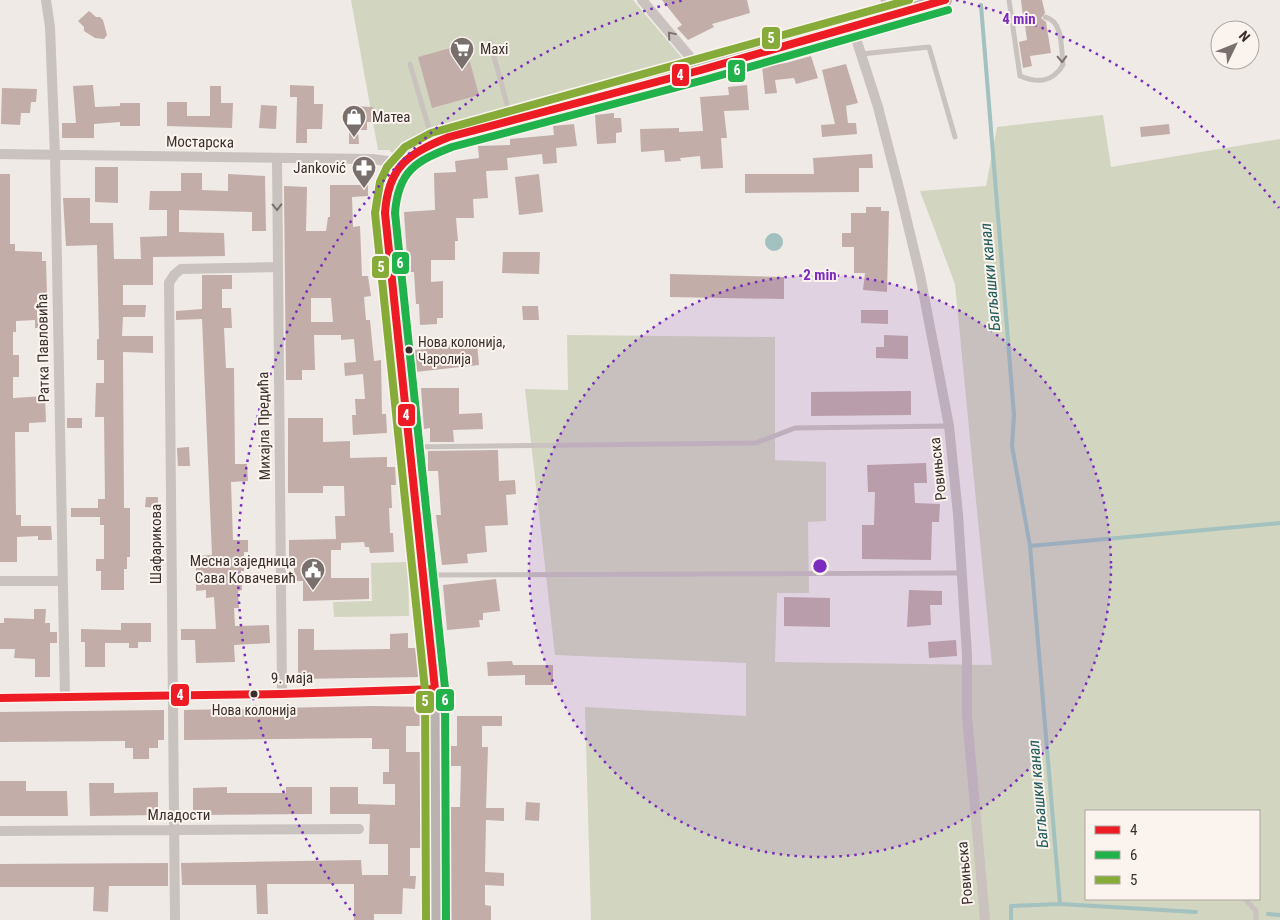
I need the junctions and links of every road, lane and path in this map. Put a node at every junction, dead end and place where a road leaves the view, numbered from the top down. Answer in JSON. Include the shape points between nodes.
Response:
{"nodes":[{"id":1,"x":46,"y":0,"type":"edge"},
{"id":2,"x":642,"y":0,"type":"edge"},
{"id":3,"x":883,"y":0,"type":"edge"},
{"id":4,"x":945,"y":0,"type":"edge"},
{"id":5,"x":1009,"y":0,"type":"edge"},
{"id":6,"x":889,"y":16,"type":"junction"},
{"id":7,"x":1045,"y":17,"type":"dead end"},
{"id":8,"x":1024,"y":21,"type":"dead end"},
{"id":9,"x":1012,"y":22,"type":"junction"},
{"id":10,"x":852,"y":26,"type":"junction"},
{"id":11,"x":490,"y":42,"type":"dead end"},
{"id":12,"x":861,"y":54,"type":"junction"},
{"id":13,"x":410,"y":64,"type":"dead end"},
{"id":14,"x":700,"y":70,"type":"junction"},
{"id":15,"x":512,"y":120,"type":"junction"},
{"id":16,"x":955,"y":137,"type":"dead end"},
{"id":17,"x":434,"y":143,"type":"junction"},
{"id":18,"x":0,"y":154,"type":"edge"},
{"id":19,"x":55,"y":155,"type":"junction"},
{"id":20,"x":277,"y":158,"type":"junction"},
{"id":21,"x":398,"y":166,"type":"junction"},
{"id":22,"x":278,"y":267,"type":"junction"},
{"id":23,"x":949,"y":426,"type":"junction"},
{"id":24,"x":410,"y":446,"type":"junction"},
{"id":25,"x":962,"y":573,"type":"junction"},
{"id":26,"x":423,"y":575,"type":"junction"},
{"id":27,"x":0,"y":581,"type":"edge"},
{"id":28,"x":63,"y":581,"type":"junction"},
{"id":29,"x":435,"y":689,"type":"junction"},
{"id":30,"x":282,"y":694,"type":"junction"},
{"id":31,"x":172,"y":695,"type":"junction"},
{"id":32,"x":65,"y":697,"type":"junction"},
{"id":33,"x":0,"y":698,"type":"edge"},
{"id":34,"x":359,"y":829,"type":"dead end"},
{"id":35,"x":174,"y":830,"type":"junction"},
{"id":36,"x":0,"y":831,"type":"edge"},
{"id":37,"x":1246,"y":900,"type":"edge"},
{"id":38,"x":175,"y":920,"type":"edge"},
{"id":39,"x":436,"y":920,"type":"edge"},
{"id":40,"x":985,"y":920,"type":"edge"},
{"id":41,"x":1256,"y":920,"type":"edge"}],
"edges":[{"from":1,"to":19,"type":"street","name":"Ратка Павловића"},
{"from":14,"to":2,"type":"street","one_way":true},
{"from":3,"to":6,"type":"lane"},
{"from":4,"to":6,"type":"street"},
{"from":5,"to":9,"type":"lane"},
{"from":6,"to":10,"type":"street"},
{"from":7,"to":9,"type":"lane","one_way":true,"via":[[1054,22],[1059,31],[1063,65],[1046,80],[1037,82],[1020,76]]},
{"from":8,"to":9,"type":"lane"},
{"from":10,"to":12,"type":"street","name":"Ровињска"},
{"from":10,"to":14,"type":"street"},
{"from":11,"to":15,"type":"lane"},
{"from":12,"to":16,"type":"lane","via":[[929,47]]},
{"from":12,"to":23,"type":"street","name":"Ровињска","via":[[903,201]]},
{"from":13,"to":17,"type":"lane"},
{"from":14,"to":15,"type":"street"},
{"from":15,"to":17,"type":"street"},
{"from":17,"to":21,"type":"street","via":[[414,152]]},
{"from":18,"to":19,"type":"street","name":"Мостарска"},
{"from":19,"to":20,"type":"street","name":"Мостарска"},
{"from":19,"to":28,"type":"street","name":"Ратка Павловића"},
{"from":20,"to":21,"type":"street","name":"Мостарска","via":[[372,159]]},
{"from":20,"to":22,"type":"street","name":"Михајла Предића","one_way":true},
{"from":21,"to":24,"type":"street","via":[[385,192],[385,213]]},
{"from":22,"to":30,"type":"street","name":"Михајла Предића"},
{"from":22,"to":31,"type":"street","name":"Шафарикова","via":[[181,269],[169,283]]},
{"from":23,"to":24,"type":"lane","via":[[795,428],[756,443]]},
{"from":23,"to":25,"type":"street","name":"Ровињска"},
{"from":24,"to":26,"type":"street"},
{"from":25,"to":26,"type":"lane"},
{"from":25,"to":40,"type":"street","name":"Ровињска","via":[[967,716]]},
{"from":26,"to":29,"type":"street"},
{"from":27,"to":28,"type":"street"},
{"from":28,"to":32,"type":"street","name":"Ратка Павловића"},
{"from":29,"to":30,"type":"street","name":"9. маја"},
{"from":29,"to":39,"type":"street"},
{"from":30,"to":31,"type":"street","name":"9. маја"},
{"from":31,"to":32,"type":"street","name":"9. маја"},
{"from":31,"to":35,"type":"street","name":"Шафарикова"},
{"from":32,"to":33,"type":"street","name":"9. маја"},
{"from":34,"to":35,"type":"street","name":"Младости"},
{"from":35,"to":36,"type":"street","name":"Младости"},
{"from":35,"to":38,"type":"street","name":"Шафарикова"},
{"from":37,"to":41,"type":"lane","via":[[1256,911]]}]}
